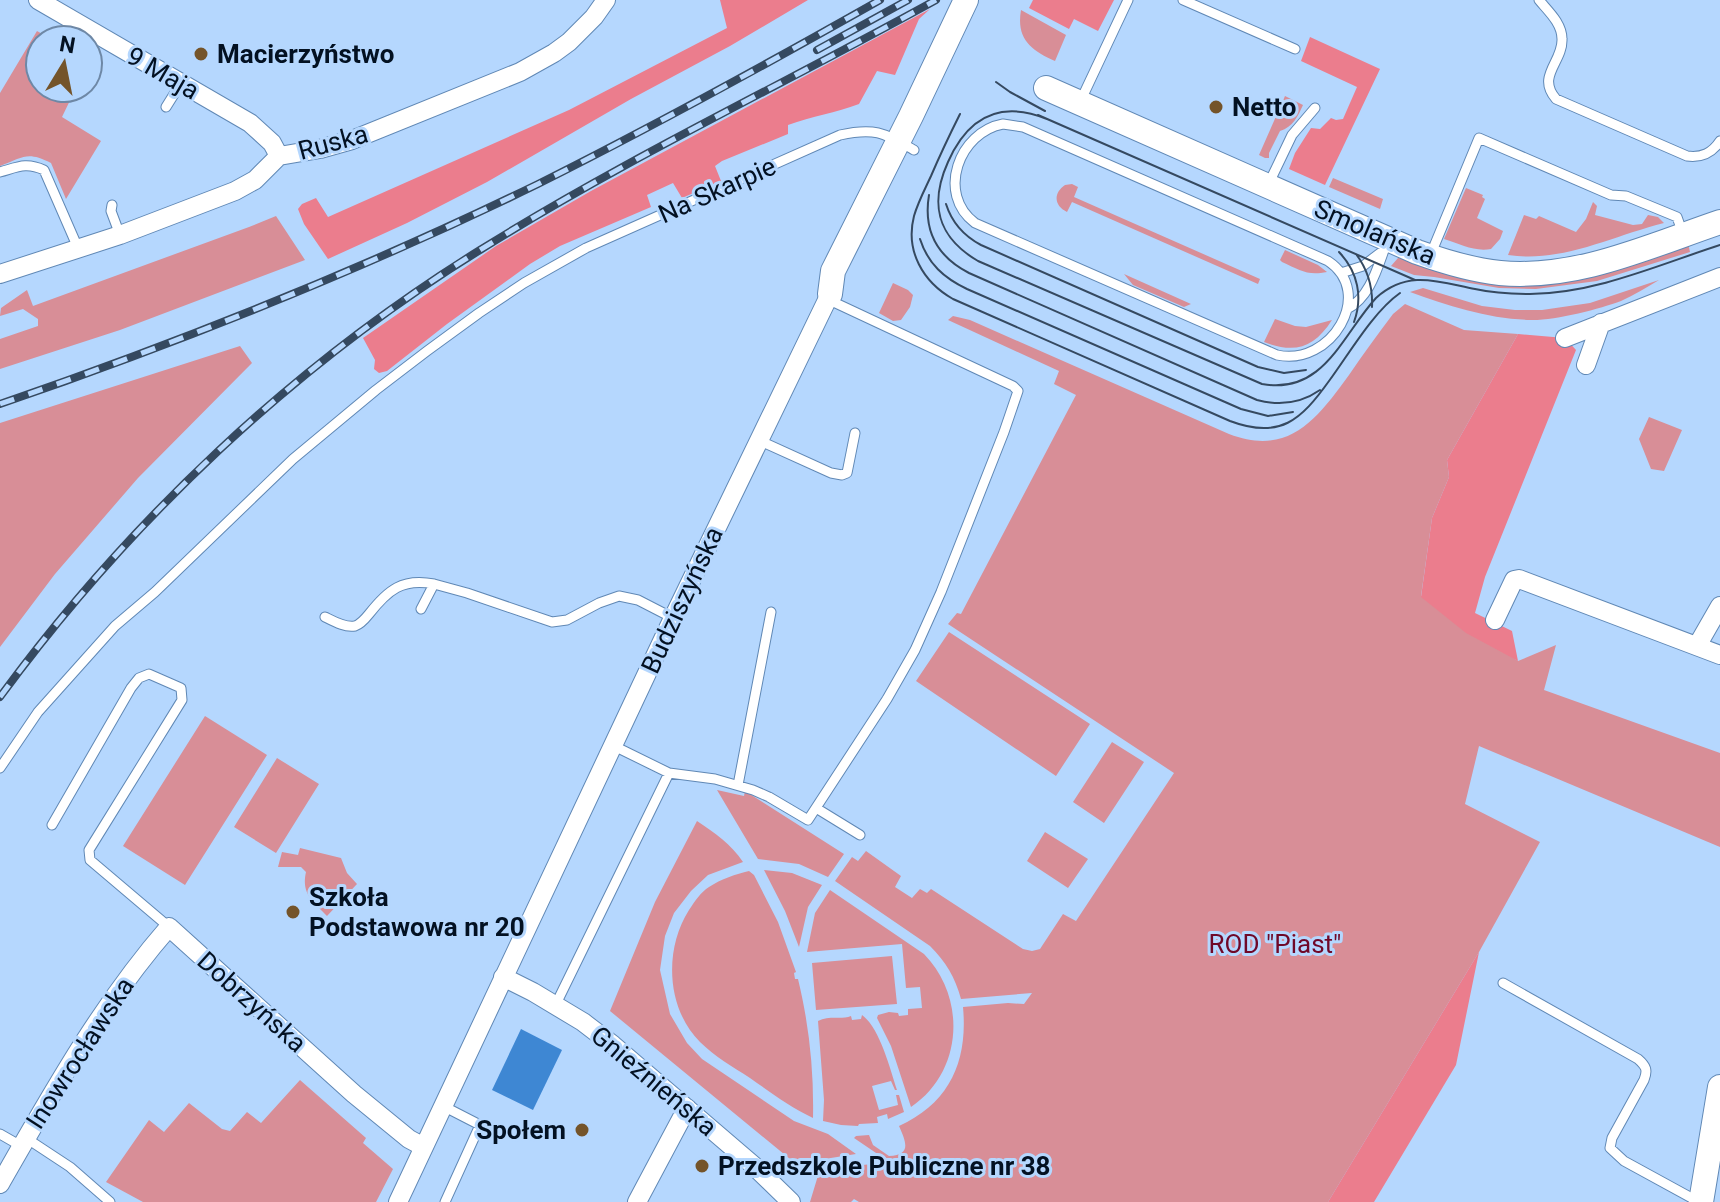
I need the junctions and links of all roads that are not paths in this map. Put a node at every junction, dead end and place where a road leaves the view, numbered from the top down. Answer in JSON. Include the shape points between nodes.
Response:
{"nodes":[{"id":1,"x":38,"y":0,"type":"edge"},
{"id":2,"x":606,"y":0,"type":"edge"},
{"id":3,"x":966,"y":0,"type":"edge"},
{"id":4,"x":1128,"y":0,"type":"edge"},
{"id":5,"x":1183,"y":0,"type":"edge"},
{"id":6,"x":1539,"y":0,"type":"edge"},
{"id":7,"x":1295,"y":49,"type":"dead end"},
{"id":8,"x":181,"y":83,"type":"junction"},
{"id":9,"x":1046,"y":88,"type":"dead end"},
{"id":10,"x":1079,"y":103,"type":"junction"},
{"id":11,"x":166,"y":107,"type":"dead end"},
{"id":12,"x":1315,"y":108,"type":"dead end"},
{"id":13,"x":1720,"y":141,"type":"edge"},
{"id":14,"x":906,"y":146,"type":"junction"},
{"id":15,"x":279,"y":156,"type":"junction"},
{"id":16,"x":0,"y":172,"type":"edge"},
{"id":17,"x":1268,"y":186,"type":"junction"},
{"id":18,"x":112,"y":205,"type":"dead end"},
{"id":19,"x":1720,"y":222,"type":"edge"},
{"id":20,"x":1683,"y":234,"type":"junction"},
{"id":21,"x":120,"y":235,"type":"junction"},
{"id":22,"x":1387,"y":243,"type":"junction"},
{"id":23,"x":78,"y":248,"type":"junction"},
{"id":24,"x":1430,"y":257,"type":"junction"},
{"id":25,"x":1341,"y":273,"type":"junction"},
{"id":26,"x":0,"y":274,"type":"edge"},
{"id":27,"x":1720,"y":277,"type":"edge"},
{"id":28,"x":828,"y":296,"type":"junction"},
{"id":29,"x":1347,"y":309,"type":"junction"},
{"id":30,"x":1601,"y":323,"type":"junction"},
{"id":31,"x":1565,"y":338,"type":"dead end"},
{"id":32,"x":1586,"y":365,"type":"dead end"},
{"id":33,"x":855,"y":433,"type":"dead end"},
{"id":34,"x":758,"y":440,"type":"junction"},
{"id":35,"x":434,"y":584,"type":"junction"},
{"id":36,"x":1720,"y":606,"type":"edge"},
{"id":37,"x":421,"y":609,"type":"dead end"},
{"id":38,"x":771,"y":612,"type":"dead end"},
{"id":39,"x":325,"y":617,"type":"dead end"},
{"id":40,"x":673,"y":618,"type":"junction"},
{"id":41,"x":1495,"y":620,"type":"dead end"},
{"id":42,"x":1697,"y":646,"type":"junction"},
{"id":43,"x":1720,"y":655,"type":"edge"},
{"id":44,"x":614,"y":746,"type":"junction"},
{"id":45,"x":0,"y":768,"type":"edge"},
{"id":46,"x":669,"y":773,"type":"junction"},
{"id":47,"x":738,"y":785,"type":"junction"},
{"id":48,"x":816,"y":808,"type":"junction"},
{"id":49,"x":52,"y":825,"type":"dead end"},
{"id":50,"x":860,"y":835,"type":"dead end"},
{"id":51,"x":169,"y":927,"type":"junction"},
{"id":52,"x":503,"y":977,"type":"junction"},
{"id":53,"x":1503,"y":983,"type":"dead end"},
{"id":54,"x":555,"y":1006,"type":"junction"},
{"id":55,"x":1720,"y":1087,"type":"edge"},
{"id":56,"x":443,"y":1106,"type":"junction"},
{"id":57,"x":687,"y":1108,"type":"junction"},
{"id":58,"x":0,"y":1134,"type":"edge"},
{"id":59,"x":24,"y":1142,"type":"junction"},
{"id":60,"x":424,"y":1147,"type":"junction"},
{"id":61,"x":0,"y":1184,"type":"edge"},
{"id":62,"x":110,"y":1202,"type":"edge"},
{"id":63,"x":398,"y":1202,"type":"edge"},
{"id":64,"x":445,"y":1202,"type":"edge"},
{"id":65,"x":637,"y":1202,"type":"edge"},
{"id":66,"x":791,"y":1202,"type":"edge"},
{"id":67,"x":1700,"y":1202,"type":"edge"}],
"edges":[{"from":1,"to":8,"type":"street","name":"9 Maja"},
{"from":2,"to":15,"type":"street","name":"Ruska","via":[[569,42],[520,72],[352,140]]},
{"from":3,"to":14,"type":"street","name":"Budziszyńska"},
{"from":4,"to":10,"type":"lane"},
{"from":5,"to":7,"type":"lane"},
{"from":6,"to":13,"type":"lane","via":[[1562,39],[1549,77],[1556,99],[1687,156],[1705,155]]},
{"from":8,"to":11,"type":"lane"},
{"from":8,"to":15,"type":"street","name":"9 Maja","via":[[250,123]]},
{"from":9,"to":10,"type":"street","name":"Smolańska"},
{"from":10,"to":17,"type":"street","name":"Smolańska"},
{"from":12,"to":17,"type":"lane","via":[[1292,135]]},
{"from":14,"to":28,"type":"street","name":"Budziszyńska","via":[[833,271]]},
{"from":14,"to":45,"type":"lane","name":"Na Skarpie","via":[[874,131],[840,135],[586,248],[479,313],[293,459],[115,626],[38,712]]},
{"from":15,"to":21,"type":"street","name":"Ruska","via":[[246,186]]},
{"from":16,"to":23,"type":"lane","via":[[25,165],[44,170]]},
{"from":17,"to":22,"type":"street","name":"Smolańska"},
{"from":18,"to":21,"type":"lane"},
{"from":19,"to":20,"type":"street","name":"Smolańska"},
{"from":20,"to":24,"type":"street","name":"Smolańska","via":[[1590,265],[1545,273],[1492,272]]},
{"from":20,"to":24,"type":"lane","via":[[1677,217],[1611,195],[1479,138]]},
{"from":21,"to":23,"type":"street","name":"Ruska"},
{"from":22,"to":24,"type":"street","name":"Smolańska"},
{"from":22,"to":25,"type":"lane","via":[[1367,264]]},
{"from":22,"to":29,"type":"lane","via":[[1365,292]]},
{"from":23,"to":26,"type":"street","name":"Ruska"},
{"from":25,"to":29,"type":"lane"},
{"from":25,"to":29,"type":"lane","via":[[1314,254],[1016,125],[995,125],[978,134],[955,177],[960,207],[980,225],[1271,353],[1299,356],[1320,348]]},
{"from":27,"to":30,"type":"street"},
{"from":28,"to":34,"type":"street","name":"Budziszyńska"},
{"from":28,"to":48,"type":"lane","via":[[1018,391],[915,650]]},
{"from":30,"to":31,"type":"street"},
{"from":30,"to":32,"type":"street"},
{"from":33,"to":34,"type":"lane","via":[[847,473],[842,475]]},
{"from":34,"to":40,"type":"street","name":"Budziszyńska"},
{"from":35,"to":37,"type":"lane"},
{"from":35,"to":39,"type":"lane","via":[[418,581],[397,587],[353,627]]},
{"from":35,"to":40,"type":"lane","via":[[552,622],[619,596]]},
{"from":36,"to":42,"type":"street"},
{"from":38,"to":47,"type":"lane"},
{"from":40,"to":44,"type":"street","name":"Budziszyńska"},
{"from":41,"to":42,"type":"street","via":[[1509,588],[1519,579]]},
{"from":42,"to":43,"type":"street"},
{"from":44,"to":46,"type":"lane"},
{"from":44,"to":52,"type":"street","name":"Budziszyńska"},
{"from":46,"to":47,"type":"lane"},
{"from":46,"to":54,"type":"lane"},
{"from":47,"to":48,"type":"lane","via":[[808,820]]},
{"from":48,"to":50,"type":"lane"},
{"from":49,"to":51,"type":"lane","name":"Dobrzyńska","via":[[139,678],[149,674],[181,688],[182,700],[89,850],[90,860]]},
{"from":51,"to":59,"type":"street","name":"Inowrocławska","via":[[109,1003]]},
{"from":51,"to":60,"type":"street","name":"Dobrzyńska","via":[[354,1094]]},
{"from":52,"to":54,"type":"street","name":"Gnieźnieńska"},
{"from":52,"to":56,"type":"street","name":"Budziszyńska"},
{"from":53,"to":67,"type":"lane","via":[[1645,1065],[1647,1073],[1610,1148]]},
{"from":54,"to":57,"type":"street","name":"Gnieźnieńska","via":[[597,1033]]},
{"from":55,"to":67,"type":"street"},
{"from":56,"to":60,"type":"street","name":"Budziszyńska"},
{"from":56,"to":64,"type":"lane","via":[[480,1125]]},
{"from":57,"to":65,"type":"street"},
{"from":57,"to":66,"type":"street","name":"Gnieźnieńska"},
{"from":58,"to":59,"type":"lane"},
{"from":59,"to":61,"type":"street","name":"Inowrocławska"},
{"from":59,"to":62,"type":"lane","via":[[70,1167]]},
{"from":60,"to":63,"type":"street","name":"Budziszyńska"}]}
